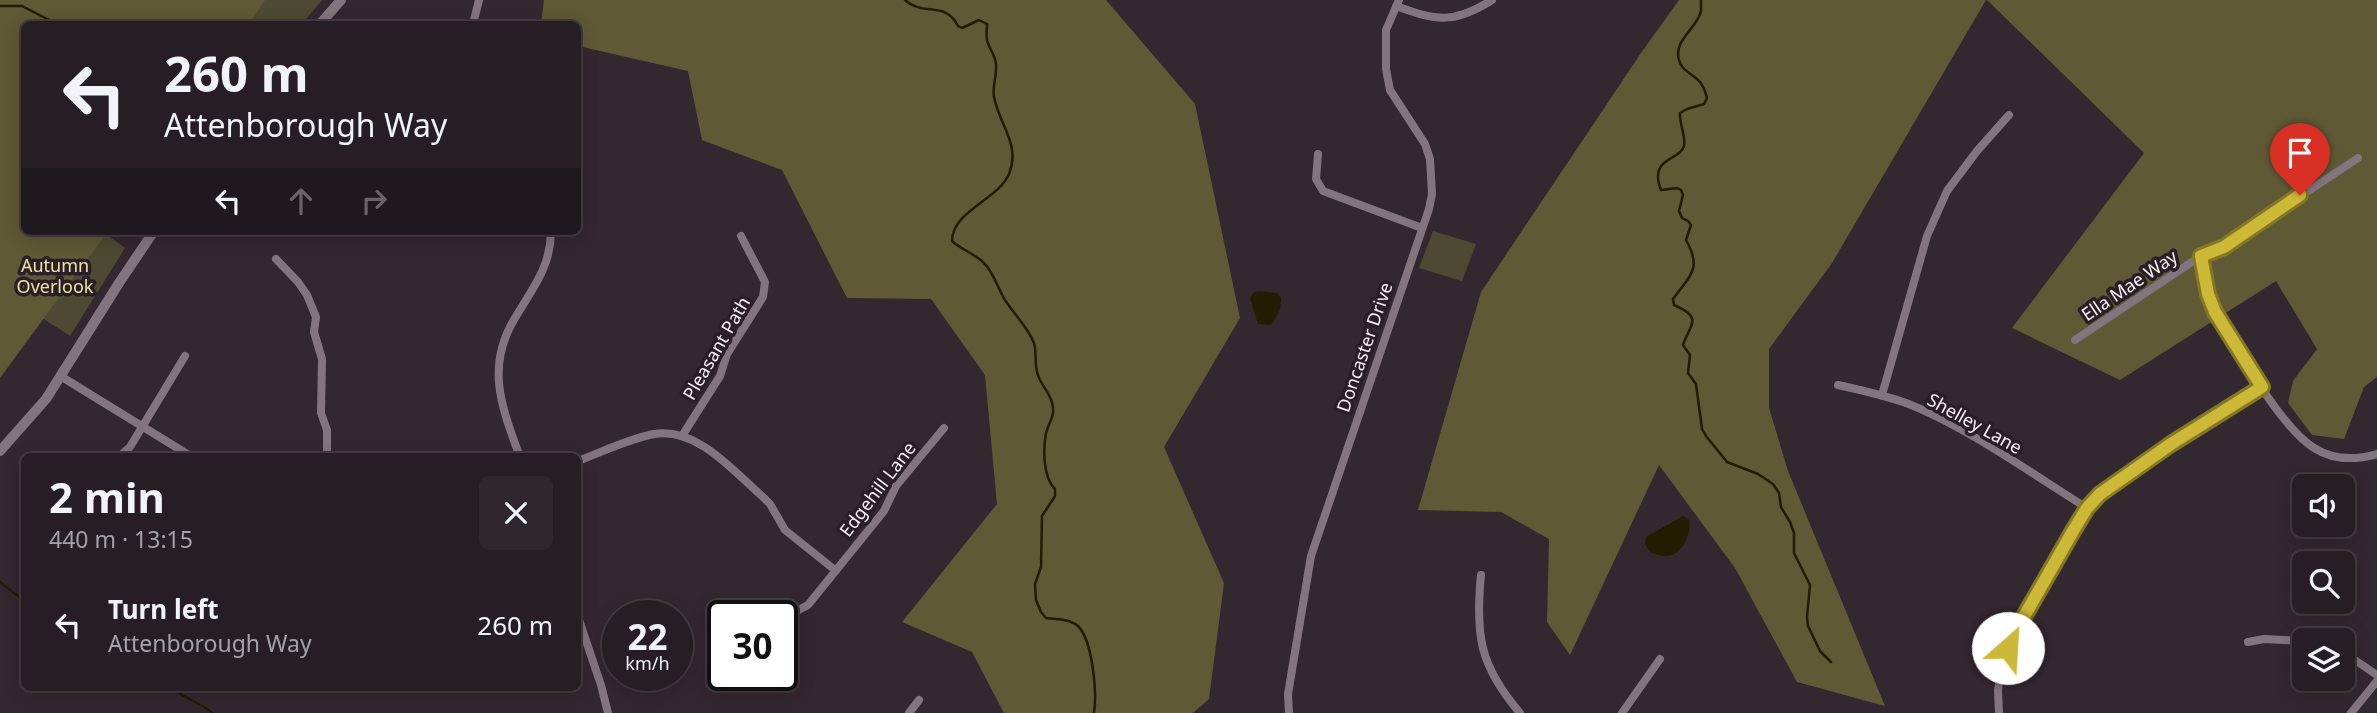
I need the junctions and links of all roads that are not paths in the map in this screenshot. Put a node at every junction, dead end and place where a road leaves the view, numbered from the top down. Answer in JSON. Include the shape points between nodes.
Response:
{"nodes":[{"id":1,"x":341,"y":0,"type":"edge"},
{"id":2,"x":479,"y":0,"type":"edge"},
{"id":3,"x":1492,"y":0,"type":"edge"},
{"id":4,"x":1397,"y":3,"type":"edge"},
{"id":5,"x":323,"y":21,"type":"edge"},
{"id":6,"x":475,"y":21,"type":"edge"},
{"id":7,"x":2009,"y":115,"type":"dead end"},
{"id":8,"x":1318,"y":154,"type":"dead end"},
{"id":9,"x":2358,"y":158,"type":"dead end"},
{"id":10,"x":1422,"y":228,"type":"junction"},
{"id":11,"x":152,"y":235,"type":"edge"},
{"id":12,"x":550,"y":235,"type":"edge"},
{"id":13,"x":741,"y":236,"type":"dead end"},
{"id":14,"x":2201,"y":256,"type":"junction"},
{"id":15,"x":276,"y":259,"type":"dead end"},
{"id":16,"x":2075,"y":340,"type":"dead end"},
{"id":17,"x":185,"y":356,"type":"dead end"},
{"id":18,"x":62,"y":377,"type":"junction"},
{"id":19,"x":1838,"y":385,"type":"dead end"},
{"id":20,"x":2262,"y":387,"type":"junction"},
{"id":21,"x":1882,"y":395,"type":"junction"},
{"id":22,"x":142,"y":426,"type":"junction"},
{"id":23,"x":944,"y":428,"type":"dead end"},
{"id":24,"x":682,"y":436,"type":"junction"},
{"id":25,"x":0,"y":452,"type":"edge"},
{"id":26,"x":123,"y":453,"type":"edge"},
{"id":27,"x":186,"y":453,"type":"edge"},
{"id":28,"x":327,"y":453,"type":"edge"},
{"id":29,"x":519,"y":453,"type":"edge"},
{"id":30,"x":2377,"y":454,"type":"edge"},
{"id":31,"x":581,"y":460,"type":"edge"},
{"id":32,"x":2087,"y":508,"type":"junction"},
{"id":33,"x":835,"y":570,"type":"junction"},
{"id":34,"x":1481,"y":576,"type":"dead end"},
{"id":35,"x":798,"y":610,"type":"edge"},
{"id":36,"x":581,"y":626,"type":"edge"},
{"id":37,"x":2292,"y":640,"type":"edge"},
{"id":38,"x":2248,"y":642,"type":"dead end"},
{"id":39,"x":1660,"y":659,"type":"dead end"},
{"id":40,"x":2355,"y":660,"type":"edge"},
{"id":41,"x":2377,"y":675,"type":"edge"},
{"id":42,"x":2377,"y":681,"type":"edge"},
{"id":43,"x":919,"y":700,"type":"dead end"},
{"id":44,"x":608,"y":713,"type":"edge"},
{"id":45,"x":909,"y":713,"type":"edge"},
{"id":46,"x":1289,"y":713,"type":"edge"},
{"id":47,"x":1520,"y":713,"type":"edge"},
{"id":48,"x":1622,"y":713,"type":"edge"},
{"id":49,"x":1999,"y":713,"type":"edge"},
{"id":50,"x":2351,"y":713,"type":"edge"}],
"edges":[{"from":1,"to":5,"type":"street"},
{"from":2,"to":6,"type":"street"},
{"from":3,"to":4,"type":"street","via":[[1450,19],[1427,17]]},
{"from":4,"to":10,"type":"street","name":"Doncaster Drive","via":[[1386,30],[1386,69],[1390,90],[1430,159],[1432,194]]},
{"from":7,"to":21,"type":"street","via":[[1959,173],[1937,212]]},
{"from":8,"to":10,"type":"street","via":[[1316,179],[1323,191]]},
{"from":9,"to":14,"type":"street","name":"Ella Mae Way","via":[[2224,247]]},
{"from":10,"to":46,"type":"street","name":"Doncaster Drive","via":[[1311,556]]},
{"from":11,"to":18,"type":"street"},
{"from":12,"to":29,"type":"street","via":[[546,265],[500,355],[501,405]]},
{"from":13,"to":24,"type":"street","name":"Pleasant Path","via":[[765,282],[763,297]]},
{"from":14,"to":16,"type":"street","name":"Ella Mae Way"},
{"from":14,"to":20,"type":"street","via":[[2215,312]]},
{"from":15,"to":28,"type":"street","via":[[307,295],[316,317]]},
{"from":17,"to":22,"type":"street"},
{"from":18,"to":22,"type":"street"},
{"from":18,"to":25,"type":"street"},
{"from":19,"to":21,"type":"street","name":"Shelley Lane"},
{"from":20,"to":30,"type":"street","via":[[2287,424],[2313,448],[2342,457]]},
{"from":20,"to":32,"type":"street","via":[[2100,494]]},
{"from":21,"to":32,"type":"street","name":"Shelley Lane","via":[[1976,440]]},
{"from":22,"to":26,"type":"street"},
{"from":22,"to":27,"type":"street"},
{"from":23,"to":33,"type":"street","name":"Edgehill Lane"},
{"from":24,"to":31,"type":"street","via":[[657,434]]},
{"from":24,"to":33,"type":"street","via":[[706,448],[763,497],[785,530]]},
{"from":32,"to":49,"type":"street","via":[[2008,648],[1998,690]]},
{"from":33,"to":35,"type":"street","name":"Edgehill Lane","via":[[808,605]]},
{"from":34,"to":47,"type":"street","via":[[1477,609],[1483,654],[1500,689]]},
{"from":36,"to":44,"type":"street"},
{"from":37,"to":38,"type":"street"},
{"from":39,"to":48,"type":"street"},
{"from":40,"to":41,"type":"street"},
{"from":42,"to":50,"type":"street"},
{"from":43,"to":45,"type":"street"}]}
